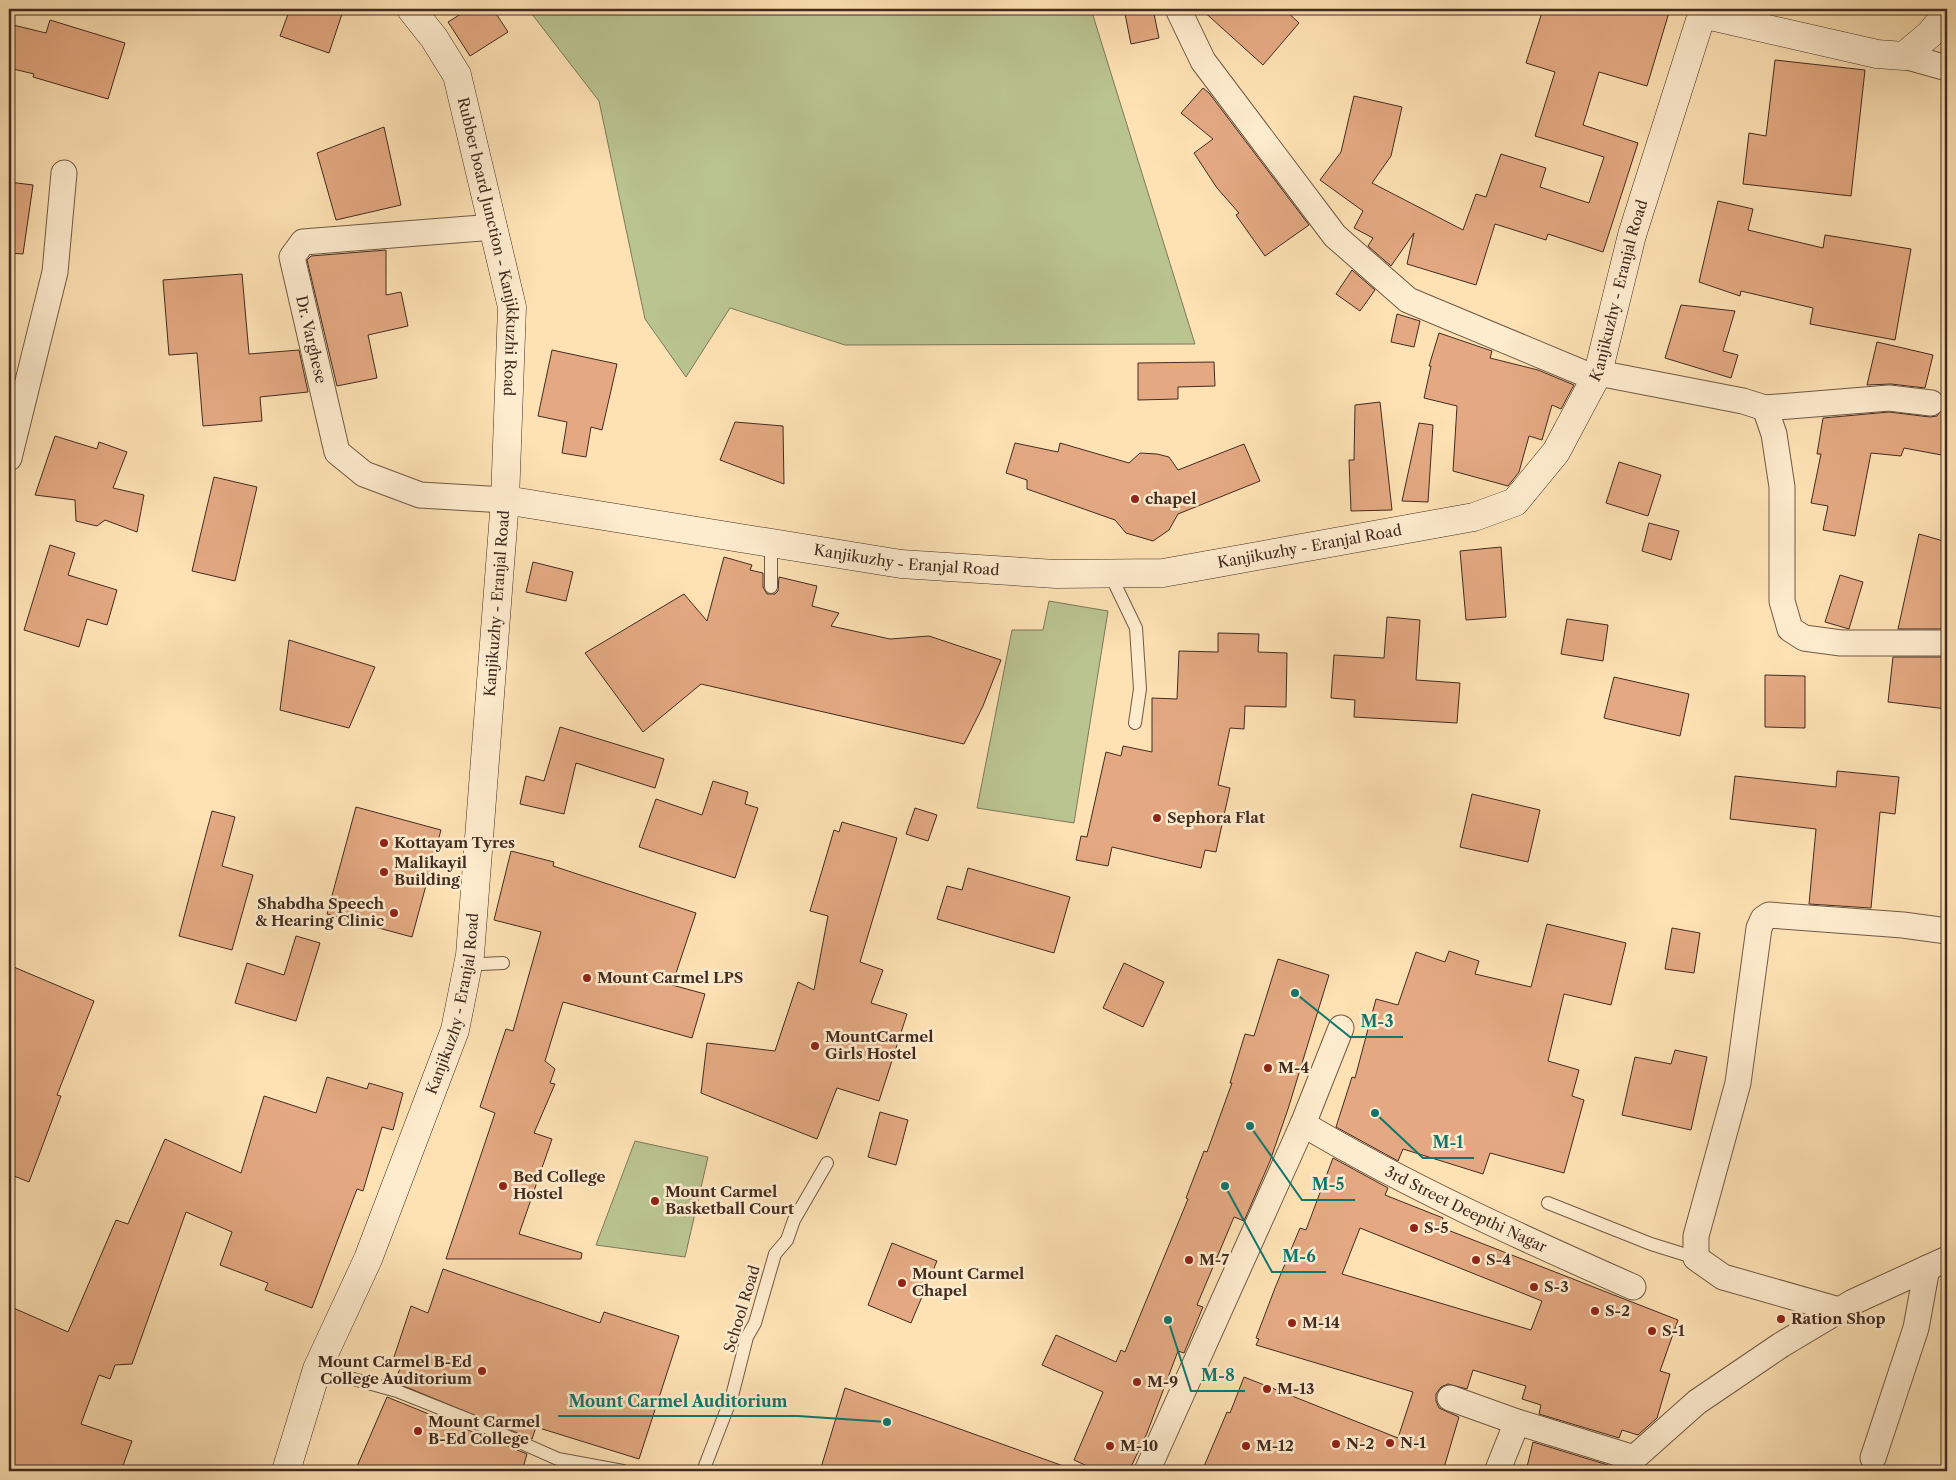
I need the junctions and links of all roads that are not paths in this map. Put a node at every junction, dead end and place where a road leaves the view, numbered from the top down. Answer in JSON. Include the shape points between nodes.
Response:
{"nodes":[{"id":1,"x":411,"y":9,"type":"edge"},
{"id":2,"x":1178,"y":9,"type":"edge"},
{"id":3,"x":1698,"y":11,"type":"edge"},
{"id":4,"x":1947,"y":13,"type":"edge"},
{"id":5,"x":1904,"y":56,"type":"junction"},
{"id":6,"x":1947,"y":68,"type":"edge"},
{"id":7,"x":64,"y":173,"type":"dead end"},
{"id":8,"x":494,"y":227,"type":"junction"},
{"id":9,"x":1596,"y":376,"type":"junction"},
{"id":10,"x":1932,"y":403,"type":"dead end"},
{"id":11,"x":1765,"y":408,"type":"junction"},
{"id":12,"x":9,"y":458,"type":"edge"},
{"id":13,"x":505,"y":500,"type":"junction"},
{"id":14,"x":771,"y":543,"type":"junction"},
{"id":15,"x":1110,"y":574,"type":"junction"},
{"id":16,"x":771,"y":587,"type":"dead end"},
{"id":17,"x":1947,"y":643,"type":"edge"},
{"id":18,"x":1135,"y":723,"type":"dead end"},
{"id":19,"x":1947,"y":931,"type":"edge"},
{"id":20,"x":470,"y":955,"type":"junction"},
{"id":21,"x":503,"y":963,"type":"dead end"},
{"id":22,"x":1341,"y":1028,"type":"dead end"},
{"id":23,"x":1303,"y":1124,"type":"junction"},
{"id":24,"x":827,"y":1164,"type":"dead end"},
{"id":25,"x":1548,"y":1203,"type":"dead end"},
{"id":26,"x":1696,"y":1258,"type":"junction"},
{"id":27,"x":1937,"y":1264,"type":"edge"},
{"id":28,"x":1633,"y":1287,"type":"dead end"},
{"id":29,"x":1838,"y":1310,"type":"junction"},
{"id":30,"x":317,"y":1369,"type":"junction"},
{"id":31,"x":1450,"y":1398,"type":"dead end"},
{"id":32,"x":1517,"y":1422,"type":"junction"},
{"id":33,"x":1873,"y":1458,"type":"dead end"},
{"id":34,"x":1630,"y":1465,"type":"edge"},
{"id":35,"x":1498,"y":1467,"type":"dead end"},
{"id":36,"x":286,"y":1471,"type":"edge"},
{"id":37,"x":624,"y":1471,"type":"edge"},
{"id":38,"x":703,"y":1471,"type":"edge"},
{"id":39,"x":1147,"y":1471,"type":"edge"}],
"edges":[{"from":1,"to":8,"type":"main road","name":"Rubber board Junction - Kanjikkuzhi Road","via":[[434,38],[456,75]]},
{"from":2,"to":9,"type":"street","via":[[1203,61],[1335,236],[1408,300]]},
{"from":3,"to":5,"type":"main road","name":"Kanjikuzhy - Eranjal Road","via":[[1877,54]]},
{"from":3,"to":9,"type":"main road","name":"Kanjikuzhy - Eranjal Road","via":[[1632,235]]},
{"from":4,"to":5,"type":"main road","via":[[1930,34]]},
{"from":5,"to":6,"type":"street"},
{"from":7,"to":12,"type":"street","via":[[55,272]]},
{"from":8,"to":13,"type":"main road","name":"Rubber board Junction - Kanjikkuzhi Road","via":[[512,307]]},
{"from":8,"to":13,"type":"street","name":"Dr. Varghese","via":[[303,242],[292,257],[337,452],[364,474],[420,495]]},
{"from":9,"to":11,"type":"street","via":[[1742,401]]},
{"from":9,"to":15,"type":"main road","name":"Kanjikuzhy - Eranjal Road","via":[[1556,452],[1515,502],[1474,517],[1162,573]]},
{"from":10,"to":11,"type":"street","via":[[1889,398]]},
{"from":11,"to":17,"type":"street","via":[[1774,434],[1782,487],[1782,601],[1790,629],[1804,638],[1841,643]]},
{"from":13,"to":14,"type":"main road","name":"Kanjikuzhy - Eranjal Road"},
{"from":13,"to":20,"type":"main road","name":"Kanjikuzhy - Eranjal Road"},
{"from":14,"to":15,"type":"main road","name":"Kanjikuzhy - Eranjal Road","via":[[901,564],[1056,574]]},
{"from":14,"to":16,"type":"lane"},
{"from":15,"to":18,"type":"lane","via":[[1136,628],[1140,689]]},
{"from":19,"to":26,"type":"street","via":[[1769,915],[1763,919],[1759,928],[1738,1083],[1696,1236]]},
{"from":20,"to":21,"type":"lane","via":[[481,964]]},
{"from":20,"to":30,"type":"main road","name":"Kanjikuzhy - Eranjal Road","via":[[455,1030],[368,1259]]},
{"from":22,"to":23,"type":"street"},
{"from":23,"to":28,"type":"street","name":"3rd Street Deepthi Nagar","via":[[1365,1161],[1475,1217]]},
{"from":23,"to":39,"type":"street"},
{"from":24,"to":38,"type":"lane","name":"School Road","via":[[794,1220],[787,1240],[775,1254],[755,1323],[747,1337],[732,1396]]},
{"from":25,"to":26,"type":"lane","via":[[1651,1244]]},
{"from":26,"to":29,"type":"street","via":[[1724,1277]]},
{"from":27,"to":29,"type":"street"},
{"from":27,"to":33,"type":"street"},
{"from":29,"to":34,"type":"street","via":[[1697,1402]]},
{"from":30,"to":36,"type":"main road","name":"Kanjikuzhy - Eranjal Road"},
{"from":30,"to":37,"type":"lane","via":[[397,1391],[558,1459]]},
{"from":31,"to":32,"type":"street"},
{"from":32,"to":34,"type":"street"},
{"from":32,"to":35,"type":"street"}]}
